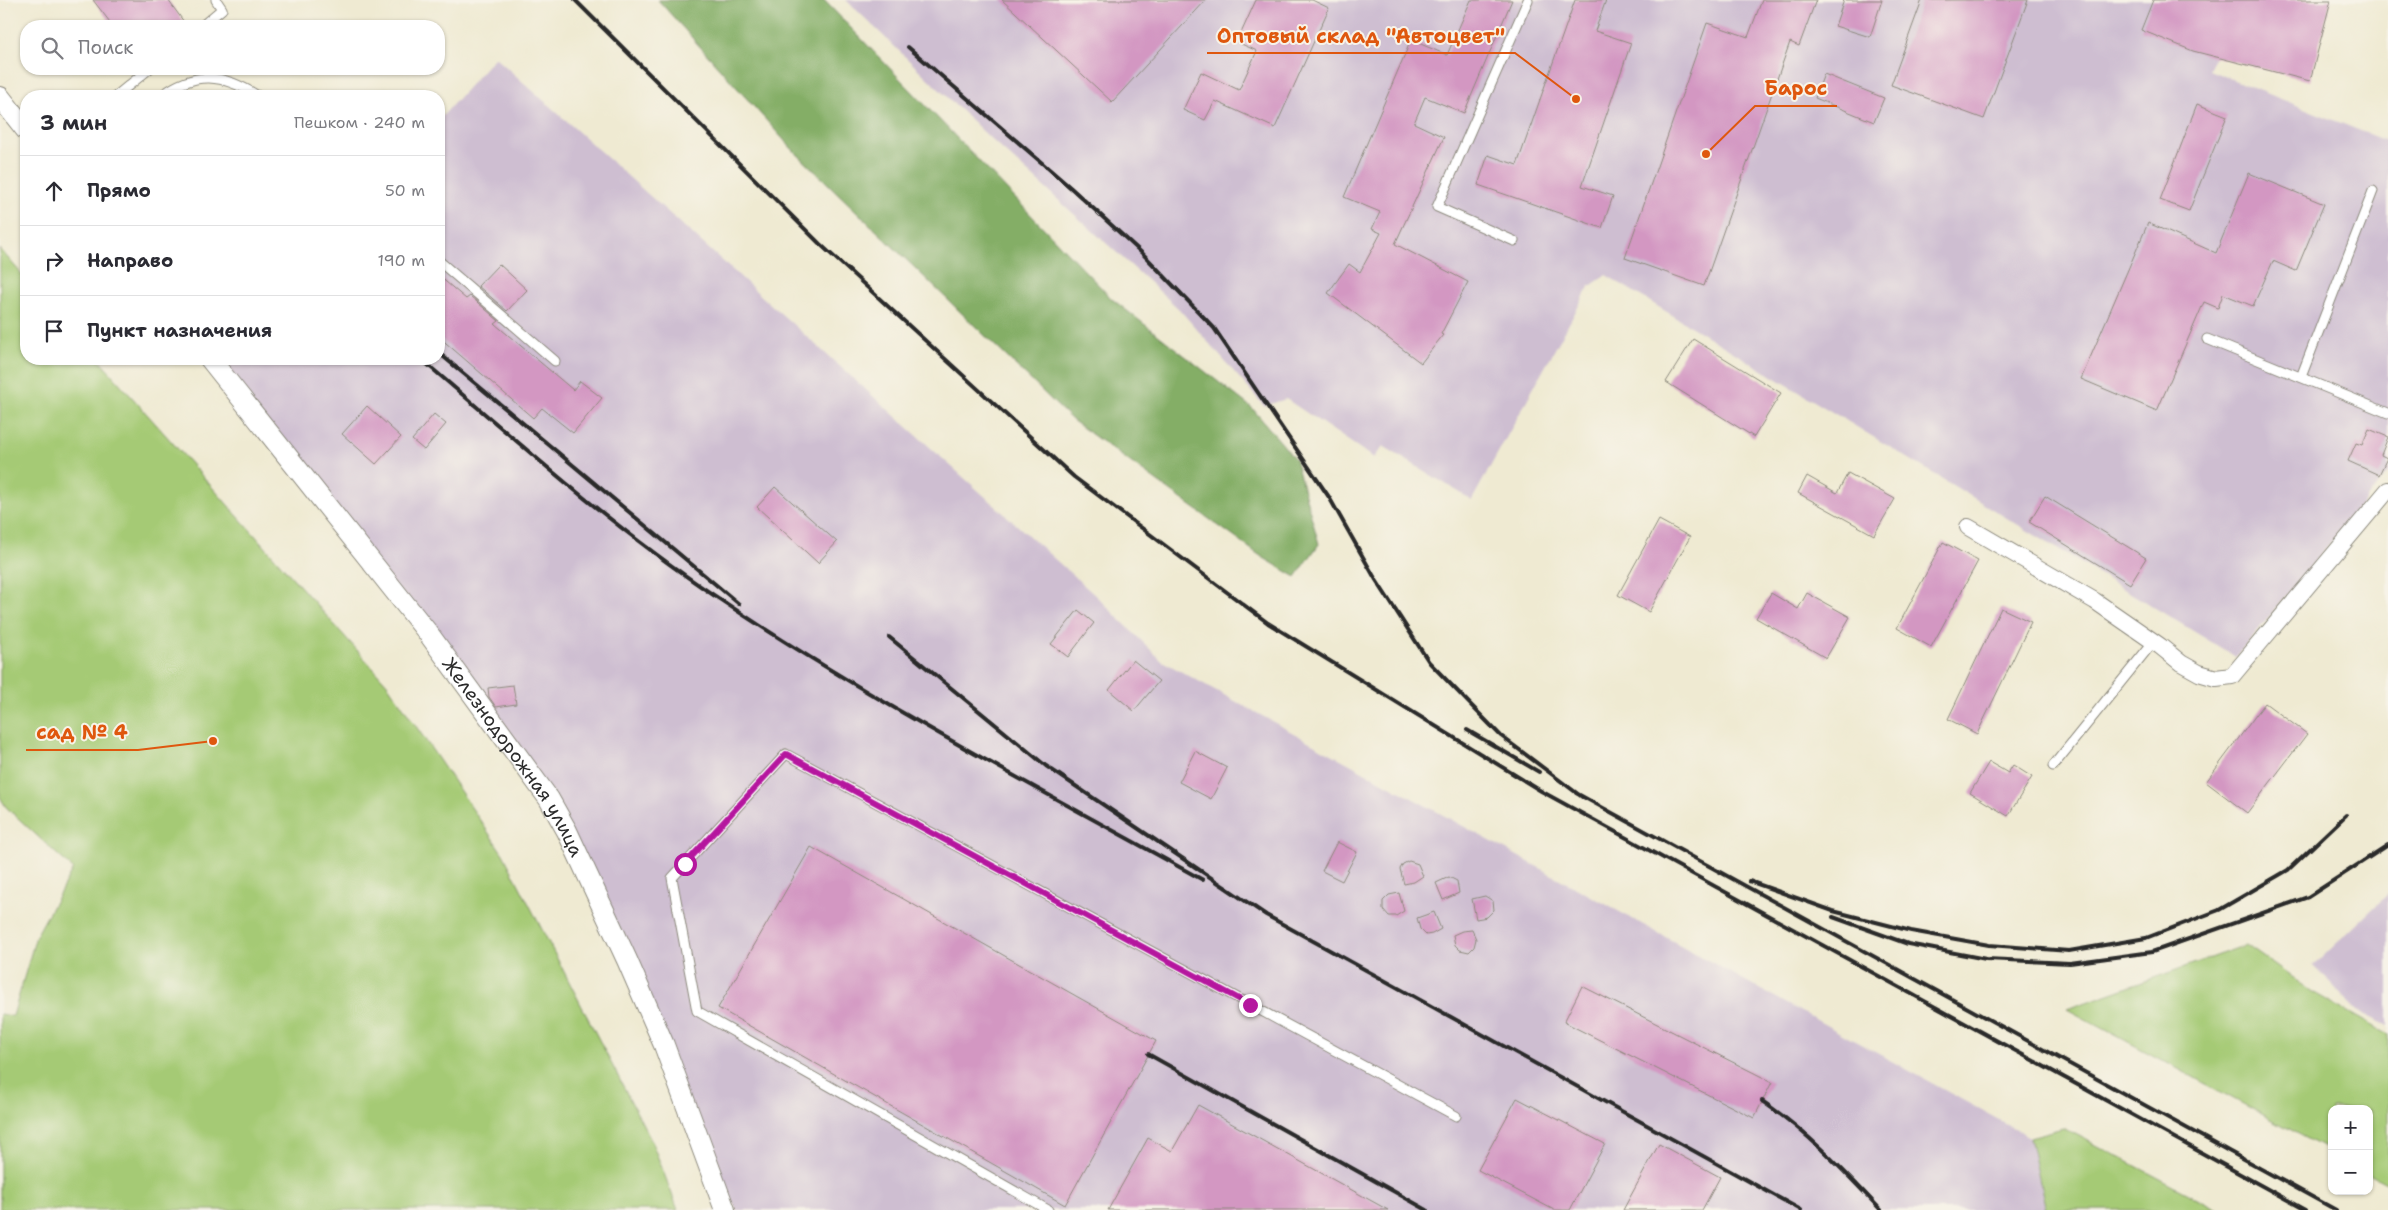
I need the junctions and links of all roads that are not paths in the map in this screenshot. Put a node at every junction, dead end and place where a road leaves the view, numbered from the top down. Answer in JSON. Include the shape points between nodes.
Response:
{"nodes":[{"id":1,"x":216,"y":0,"type":"edge"},
{"id":2,"x":1528,"y":0,"type":"edge"},
{"id":3,"x":209,"y":20,"type":"edge"},
{"id":4,"x":142,"y":75,"type":"edge"},
{"id":5,"x":123,"y":90,"type":"edge"},
{"id":6,"x":169,"y":90,"type":"edge"},
{"id":7,"x":248,"y":90,"type":"edge"},
{"id":8,"x":0,"y":98,"type":"edge"},
{"id":9,"x":20,"y":123,"type":"edge"},
{"id":10,"x":2373,"y":191,"type":"dead end"},
{"id":11,"x":1514,"y":241,"type":"dead end"},
{"id":12,"x":445,"y":266,"type":"edge"},
{"id":13,"x":2207,"y":339,"type":"dead end"},
{"id":14,"x":555,"y":361,"type":"dead end"},
{"id":15,"x":215,"y":365,"type":"edge"},
{"id":16,"x":2301,"y":377,"type":"junction"},
{"id":17,"x":2388,"y":413,"type":"edge"},
{"id":18,"x":2388,"y":490,"type":"edge"},
{"id":19,"x":1968,"y":527,"type":"dead end"},
{"id":20,"x":2154,"y":641,"type":"junction"},
{"id":21,"x":2053,"y":766,"type":"dead end"},
{"id":22,"x":1456,"y":1116,"type":"dead end"},
{"id":23,"x":725,"y":1210,"type":"edge"},
{"id":24,"x":1048,"y":1210,"type":"edge"}],
"edges":[{"from":1,"to":3,"type":"lane","via":[[222,9]]},
{"from":2,"to":11,"type":"lane","via":[[1438,207]]},
{"from":4,"to":5,"type":"lane"},
{"from":6,"to":7,"type":"lane","via":[[177,84],[210,77]]},
{"from":8,"to":9,"type":"street"},
{"from":10,"to":16,"type":"lane"},
{"from":12,"to":14,"type":"lane"},
{"from":13,"to":16,"type":"lane"},
{"from":15,"to":23,"type":"street","name":"Железнодорожная улица","via":[[428,633],[549,799],[567,831],[664,1045]]},
{"from":16,"to":17,"type":"lane"},
{"from":18,"to":20,"type":"street","via":[[2232,676],[2216,678],[2199,673]]},
{"from":19,"to":20,"type":"street","via":[[2095,601]]},
{"from":20,"to":21,"type":"lane"},
{"from":22,"to":24,"type":"lane","via":[[786,754],[672,878],[697,1011]]}]}
